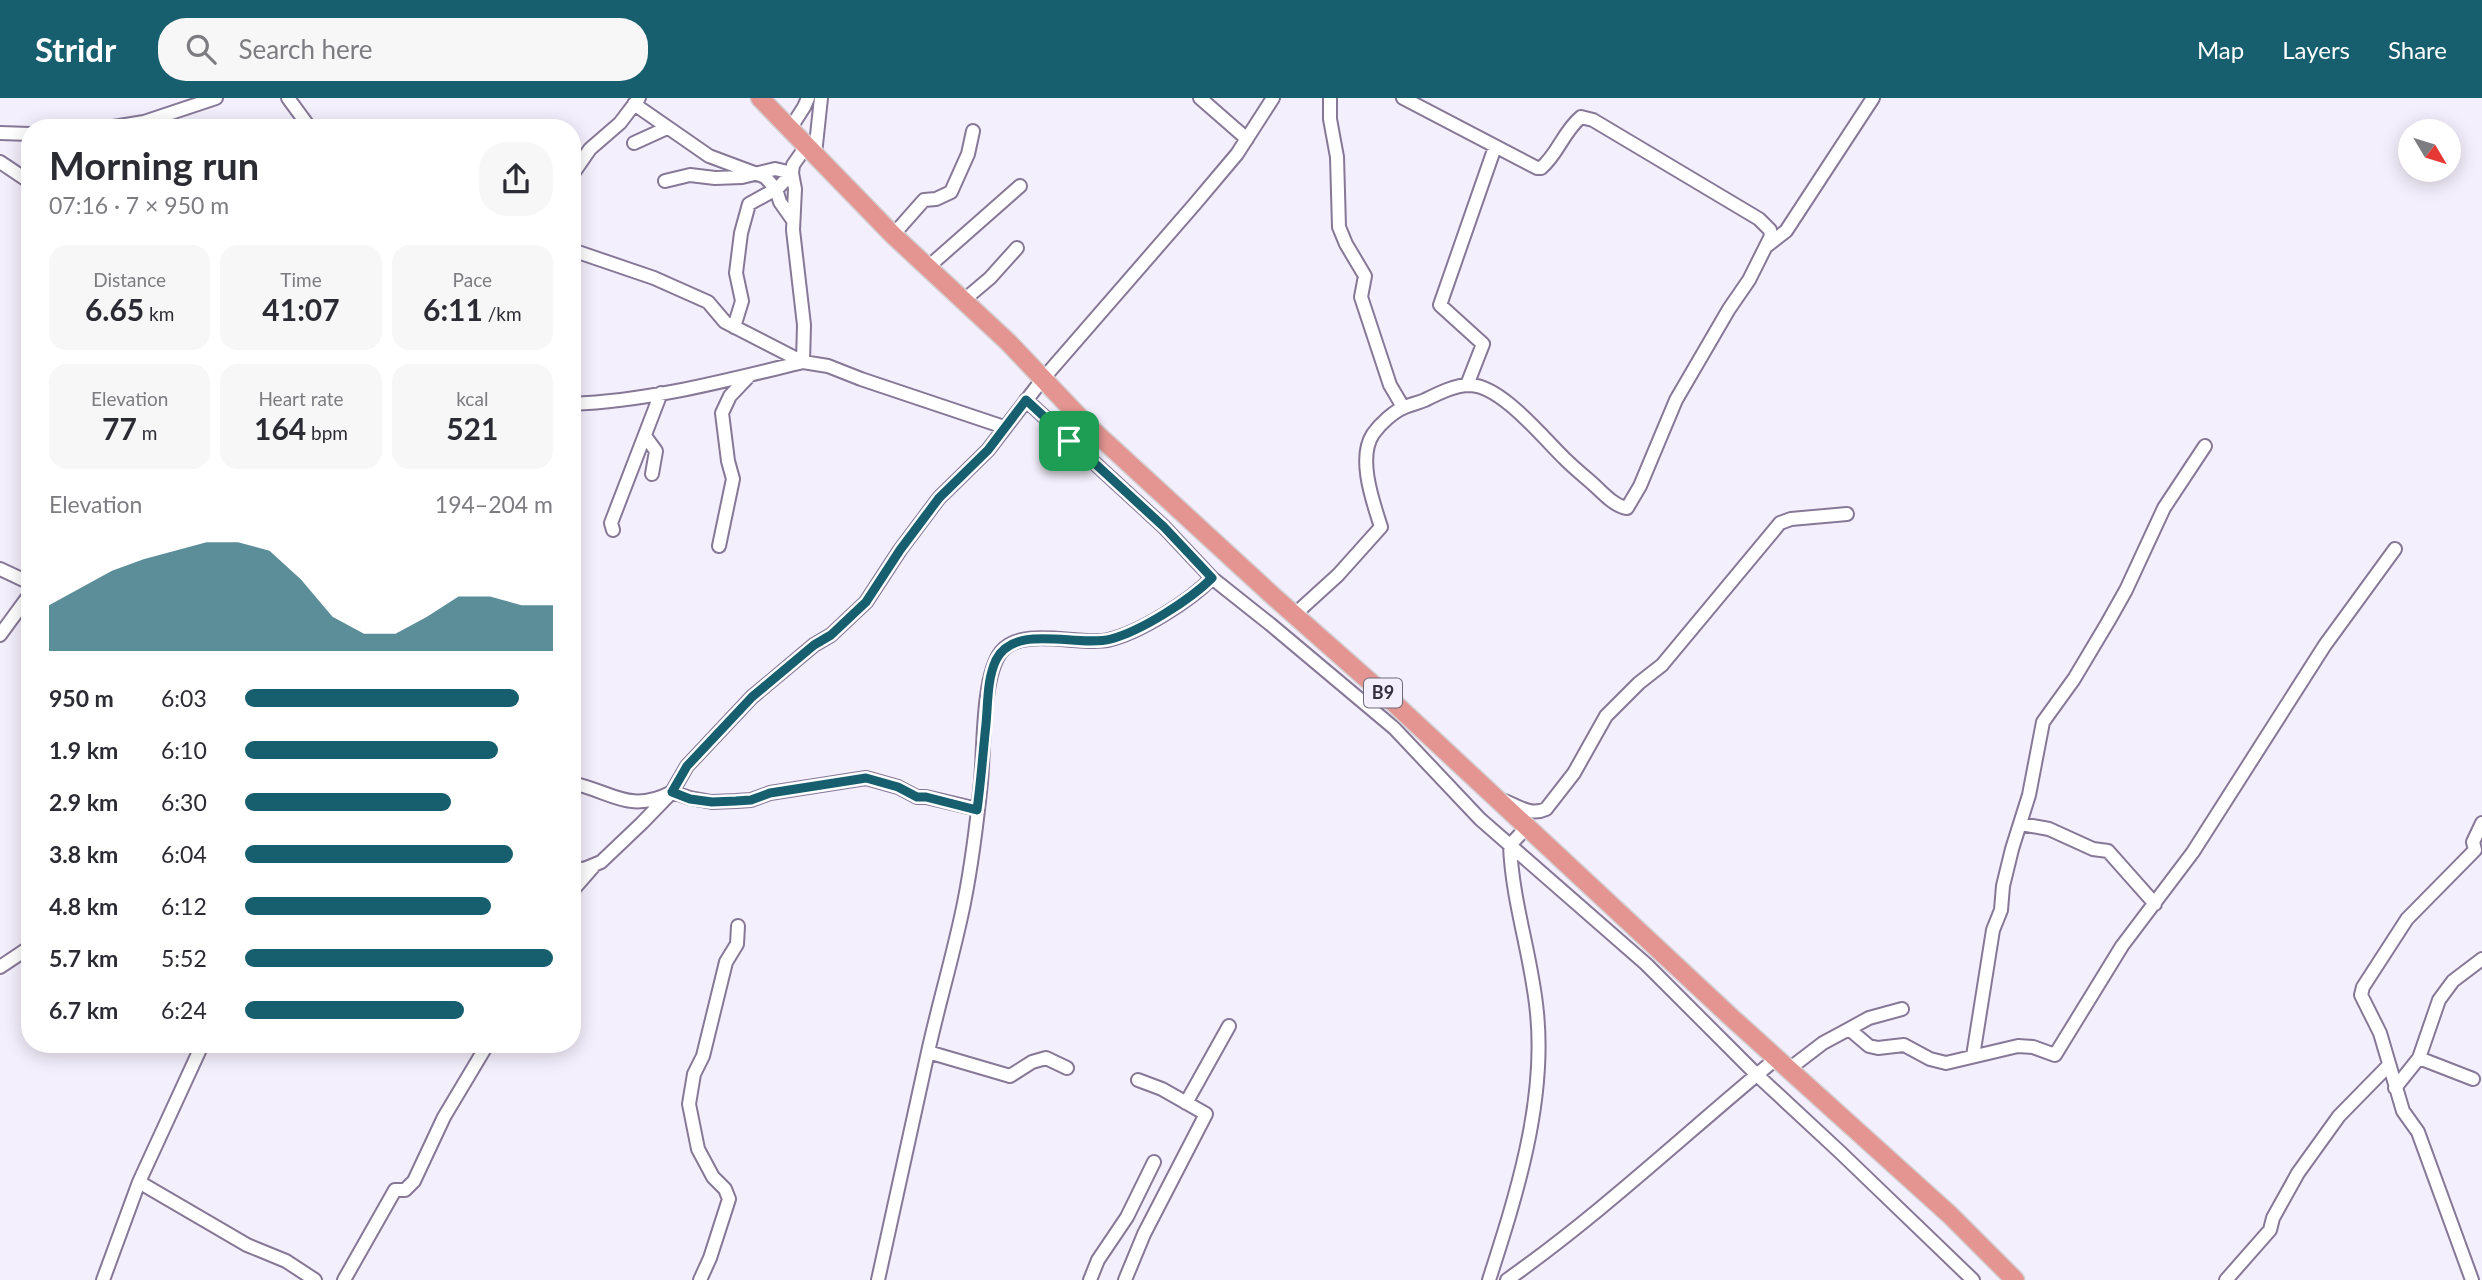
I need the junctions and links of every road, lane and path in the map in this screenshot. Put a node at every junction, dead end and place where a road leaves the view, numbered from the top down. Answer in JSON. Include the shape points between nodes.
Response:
{"nodes":[{"id":1,"x":216,"y":98,"type":"edge"},
{"id":2,"x":288,"y":98,"type":"edge"},
{"id":3,"x":760,"y":98,"type":"edge"},
{"id":4,"x":808,"y":98,"type":"edge"},
{"id":5,"x":821,"y":98,"type":"edge"},
{"id":6,"x":1199,"y":98,"type":"edge"},
{"id":7,"x":1273,"y":98,"type":"edge"},
{"id":8,"x":1330,"y":98,"type":"edge"},
{"id":9,"x":1403,"y":98,"type":"edge"},
{"id":10,"x":1873,"y":98,"type":"edge"},
{"id":11,"x":636,"y":101,"type":"edge"},
{"id":12,"x":153,"y":119,"type":"edge"},
{"id":13,"x":303,"y":119,"type":"edge"},
{"id":14,"x":667,"y":128,"type":"junction"},
{"id":15,"x":790,"y":129,"type":"junction"},
{"id":16,"x":973,"y":131,"type":"dead end"},
{"id":17,"x":0,"y":133,"type":"edge"},
{"id":18,"x":21,"y":134,"type":"edge"},
{"id":19,"x":1247,"y":139,"type":"junction"},
{"id":20,"x":634,"y":143,"type":"dead end"},
{"id":21,"x":1495,"y":147,"type":"junction"},
{"id":22,"x":811,"y":149,"type":"junction"},
{"id":23,"x":0,"y":162,"type":"edge"},
{"id":24,"x":581,"y":162,"type":"edge"},
{"id":25,"x":758,"y":173,"type":"junction"},
{"id":26,"x":792,"y":173,"type":"junction"},
{"id":27,"x":21,"y":176,"type":"edge"},
{"id":28,"x":665,"y":181,"type":"dead end"},
{"id":29,"x":1020,"y":186,"type":"dead end"},
{"id":30,"x":776,"y":189,"type":"junction"},
{"id":31,"x":792,"y":219,"type":"junction"},
{"id":32,"x":893,"y":235,"type":"junction"},
{"id":33,"x":1767,"y":246,"type":"junction"},
{"id":34,"x":1017,"y":248,"type":"dead end"},
{"id":35,"x":581,"y":253,"type":"edge"},
{"id":36,"x":927,"y":268,"type":"junction"},
{"id":37,"x":964,"y":300,"type":"junction"},
{"id":38,"x":734,"y":327,"type":"junction"},
{"id":39,"x":803,"y":362,"type":"junction"},
{"id":40,"x":750,"y":375,"type":"junction"},
{"id":41,"x":1042,"y":380,"type":"junction"},
{"id":42,"x":1466,"y":385,"type":"junction"},
{"id":43,"x":661,"y":393,"type":"junction"},
{"id":44,"x":1026,"y":400,"type":"junction"},
{"id":45,"x":581,"y":403,"type":"edge"},
{"id":46,"x":1403,"y":407,"type":"junction"},
{"id":47,"x":1004,"y":427,"type":"junction"},
{"id":48,"x":645,"y":436,"type":"junction"},
{"id":49,"x":2205,"y":446,"type":"dead end"},
{"id":50,"x":652,"y":474,"type":"dead end"},
{"id":51,"x":1847,"y":514,"type":"dead end"},
{"id":52,"x":613,"y":530,"type":"dead end"},
{"id":53,"x":719,"y":546,"type":"dead end"},
{"id":54,"x":2395,"y":549,"type":"dead end"},
{"id":55,"x":0,"y":569,"type":"edge"},
{"id":56,"x":1212,"y":578,"type":"junction"},
{"id":57,"x":21,"y":579,"type":"edge"},
{"id":58,"x":21,"y":606,"type":"edge"},
{"id":59,"x":1294,"y":615,"type":"junction"},
{"id":60,"x":0,"y":635,"type":"edge"},
{"id":61,"x":581,"y":785,"type":"edge"},
{"id":62,"x":672,"y":792,"type":"junction"},
{"id":63,"x":1492,"y":796,"type":"junction"},
{"id":64,"x":977,"y":810,"type":"junction"},
{"id":65,"x":2482,"y":823,"type":"edge"},
{"id":66,"x":2021,"y":824,"type":"junction"},
{"id":67,"x":1526,"y":828,"type":"junction"},
{"id":68,"x":1510,"y":845,"type":"junction"},
{"id":69,"x":593,"y":867,"type":"junction"},
{"id":70,"x":581,"y":868,"type":"edge"},
{"id":71,"x":581,"y":881,"type":"edge"},
{"id":72,"x":2155,"y":904,"type":"junction"},
{"id":73,"x":738,"y":926,"type":"dead end"},
{"id":74,"x":21,"y":953,"type":"edge"},
{"id":75,"x":2482,"y":959,"type":"edge"},
{"id":76,"x":0,"y":967,"type":"edge"},
{"id":77,"x":1902,"y":1009,"type":"dead end"},
{"id":78,"x":1229,"y":1027,"type":"dead end"},
{"id":79,"x":1849,"y":1029,"type":"junction"},
{"id":80,"x":928,"y":1052,"type":"junction"},
{"id":81,"x":198,"y":1053,"type":"edge"},
{"id":82,"x":482,"y":1053,"type":"edge"},
{"id":83,"x":1973,"y":1056,"type":"junction"},
{"id":84,"x":2419,"y":1058,"type":"junction"},
{"id":85,"x":1783,"y":1064,"type":"junction"},
{"id":86,"x":2389,"y":1065,"type":"junction"},
{"id":87,"x":1067,"y":1068,"type":"dead end"},
{"id":88,"x":1757,"y":1075,"type":"junction"},
{"id":89,"x":2473,"y":1079,"type":"dead end"},
{"id":90,"x":1138,"y":1080,"type":"dead end"},
{"id":91,"x":2395,"y":1088,"type":"junction"},
{"id":92,"x":1186,"y":1102,"type":"junction"},
{"id":93,"x":1154,"y":1162,"type":"dead end"},
{"id":94,"x":138,"y":1182,"type":"junction"},
{"id":95,"x":103,"y":1280,"type":"edge"},
{"id":96,"x":315,"y":1280,"type":"edge"},
{"id":97,"x":344,"y":1280,"type":"edge"},
{"id":98,"x":700,"y":1280,"type":"edge"},
{"id":99,"x":878,"y":1280,"type":"edge"},
{"id":100,"x":1090,"y":1280,"type":"edge"},
{"id":101,"x":1125,"y":1280,"type":"edge"},
{"id":102,"x":1489,"y":1280,"type":"edge"},
{"id":103,"x":1507,"y":1280,"type":"edge"},
{"id":104,"x":1973,"y":1280,"type":"edge"},
{"id":105,"x":2015,"y":1280,"type":"edge"},
{"id":106,"x":2226,"y":1280,"type":"edge"},
{"id":107,"x":2472,"y":1280,"type":"edge"}],
"edges":[{"from":1,"to":12,"type":"street"},
{"from":2,"to":13,"type":"street"},
{"from":3,"to":15,"type":"highway","number":"B9"},
{"from":4,"to":15,"type":"street"},
{"from":5,"to":22,"type":"street"},
{"from":6,"to":19,"type":"street"},
{"from":7,"to":19,"type":"street"},
{"from":8,"to":46,"type":"street","via":[[1339,227],[1365,276],[1361,297],[1390,385]]},
{"from":9,"to":21,"type":"street"},
{"from":10,"to":33,"type":"street","via":[[1786,231]]},
{"from":11,"to":14,"type":"street"},
{"from":11,"to":24,"type":"street"},
{"from":14,"to":20,"type":"street"},
{"from":14,"to":25,"type":"street","via":[[709,156]]},
{"from":15,"to":22,"type":"highway","number":"B9"},
{"from":16,"to":32,"type":"street","via":[[951,192],[924,200]]},
{"from":17,"to":18,"type":"street"},
{"from":19,"to":41,"type":"street"},
{"from":21,"to":33,"type":"street","via":[[1541,168],[1573,124],[1581,117],[1593,120],[1759,219],[1770,230]]},
{"from":21,"to":42,"type":"street","via":[[1440,305],[1483,344]]},
{"from":22,"to":26,"type":"street","via":[[793,165]]},
{"from":22,"to":32,"type":"highway","number":"B9"},
{"from":23,"to":27,"type":"street"},
{"from":25,"to":26,"type":"street","via":[[775,169]]},
{"from":25,"to":28,"type":"street","via":[[690,175]]},
{"from":25,"to":30,"type":"street"},
{"from":26,"to":30,"type":"street"},
{"from":26,"to":31,"type":"street"},
{"from":29,"to":36,"type":"street"},
{"from":30,"to":31,"type":"street"},
{"from":30,"to":38,"type":"street","via":[[749,204],[736,273],[741,301]]},
{"from":31,"to":39,"type":"street","via":[[804,325]]},
{"from":32,"to":36,"type":"highway","number":"B9"},
{"from":33,"to":42,"type":"street","via":[[1676,400],[1627,508],[1615,503],[1565,459],[1518,411],[1480,387]]},
{"from":34,"to":37,"type":"street"},
{"from":35,"to":38,"type":"street","via":[[708,302]]},
{"from":36,"to":37,"type":"highway","number":"B9"},
{"from":37,"to":41,"type":"highway","number":"B9"},
{"from":38,"to":39,"type":"street"},
{"from":39,"to":40,"type":"street"},
{"from":39,"to":47,"type":"street","via":[[828,366]]},
{"from":40,"to":43,"type":"street"},
{"from":40,"to":53,"type":"street","via":[[730,396],[722,413],[733,479]]},
{"from":41,"to":44,"type":"street"},
{"from":41,"to":59,"type":"highway","number":"B9"},
{"from":42,"to":46,"type":"street"},
{"from":43,"to":45,"type":"street"},
{"from":43,"to":48,"type":"street"},
{"from":44,"to":47,"type":"street"},
{"from":44,"to":56,"type":"street","via":[[1164,527]]},
{"from":46,"to":59,"type":"street","via":[[1375,431],[1366,453],[1381,527]]},
{"from":47,"to":62,"type":"street","via":[[976,464],[939,498],[866,602],[752,697],[687,766]]},
{"from":48,"to":50,"type":"street","via":[[656,451]]},
{"from":48,"to":52,"type":"street","via":[[611,523]]},
{"from":49,"to":66,"type":"street","via":[[2164,508],[2103,632],[2043,722]]},
{"from":51,"to":63,"type":"street","via":[[1780,523],[1662,665],[1606,716],[1574,773],[1546,809],[1528,812]]},
{"from":54,"to":72,"type":"street","via":[[2325,645]]},
{"from":55,"to":57,"type":"street"},
{"from":56,"to":64,"type":"street","via":[[1177,605],[1119,637],[1090,643],[1019,640],[1002,651],[987,700]]},
{"from":56,"to":68,"type":"street","via":[[1394,728]]},
{"from":58,"to":60,"type":"street"},
{"from":59,"to":63,"type":"highway","number":"B9"},
{"from":61,"to":62,"type":"street","via":[[632,802]]},
{"from":62,"to":64,"type":"street","via":[[712,802],[751,800],[866,778],[917,797]]},
{"from":62,"to":69,"type":"street"},
{"from":63,"to":67,"type":"highway","number":"B9"},
{"from":64,"to":80,"type":"street","via":[[964,902]]},
{"from":65,"to":86,"type":"street","via":[[2473,842],[2476,850],[2407,919],[2363,987],[2361,995],[2381,1033]]},
{"from":66,"to":72,"type":"street","via":[[2049,829],[2108,851]]},
{"from":66,"to":83,"type":"street","via":[[1993,930]]},
{"from":67,"to":68,"type":"street"},
{"from":67,"to":85,"type":"highway","number":"B9"},
{"from":68,"to":88,"type":"street","via":[[1646,964]]},
{"from":68,"to":102,"type":"street","via":[[1537,1009],[1539,1055],[1530,1131]]},
{"from":69,"to":70,"type":"street"},
{"from":69,"to":71,"type":"street"},
{"from":72,"to":83,"type":"street","via":[[2106,970],[2055,1055],[2018,1046]]},
{"from":73,"to":98,"type":"street","via":[[737,944],[726,962],[689,1104],[698,1149],[729,1199]]},
{"from":74,"to":76,"type":"street"},
{"from":75,"to":84,"type":"street","via":[[2453,981],[2438,1000]]},
{"from":77,"to":79,"type":"street"},
{"from":78,"to":92,"type":"street"},
{"from":79,"to":83,"type":"street","via":[[1869,1046],[1904,1045],[1946,1063]]},
{"from":79,"to":85,"type":"street"},
{"from":80,"to":87,"type":"street","via":[[1010,1076],[1046,1058]]},
{"from":80,"to":99,"type":"street"},
{"from":81,"to":94,"type":"street"},
{"from":82,"to":97,"type":"street","via":[[444,1117],[414,1181],[405,1190],[395,1190]]},
{"from":84,"to":89,"type":"street"},
{"from":84,"to":91,"type":"street"},
{"from":85,"to":88,"type":"street"},
{"from":85,"to":105,"type":"highway","number":"B9"},
{"from":86,"to":91,"type":"street"},
{"from":86,"to":106,"type":"street","via":[[2339,1116],[2298,1173],[2270,1230]]},
{"from":88,"to":103,"type":"street","via":[[1640,1177]]},
{"from":88,"to":104,"type":"street"},
{"from":90,"to":92,"type":"street"},
{"from":91,"to":107,"type":"street","via":[[2403,1111],[2418,1132]]},
{"from":92,"to":101,"type":"street","via":[[1206,1114]]},
{"from":93,"to":100,"type":"street"},
{"from":94,"to":95,"type":"street"},
{"from":94,"to":96,"type":"street"}]}
